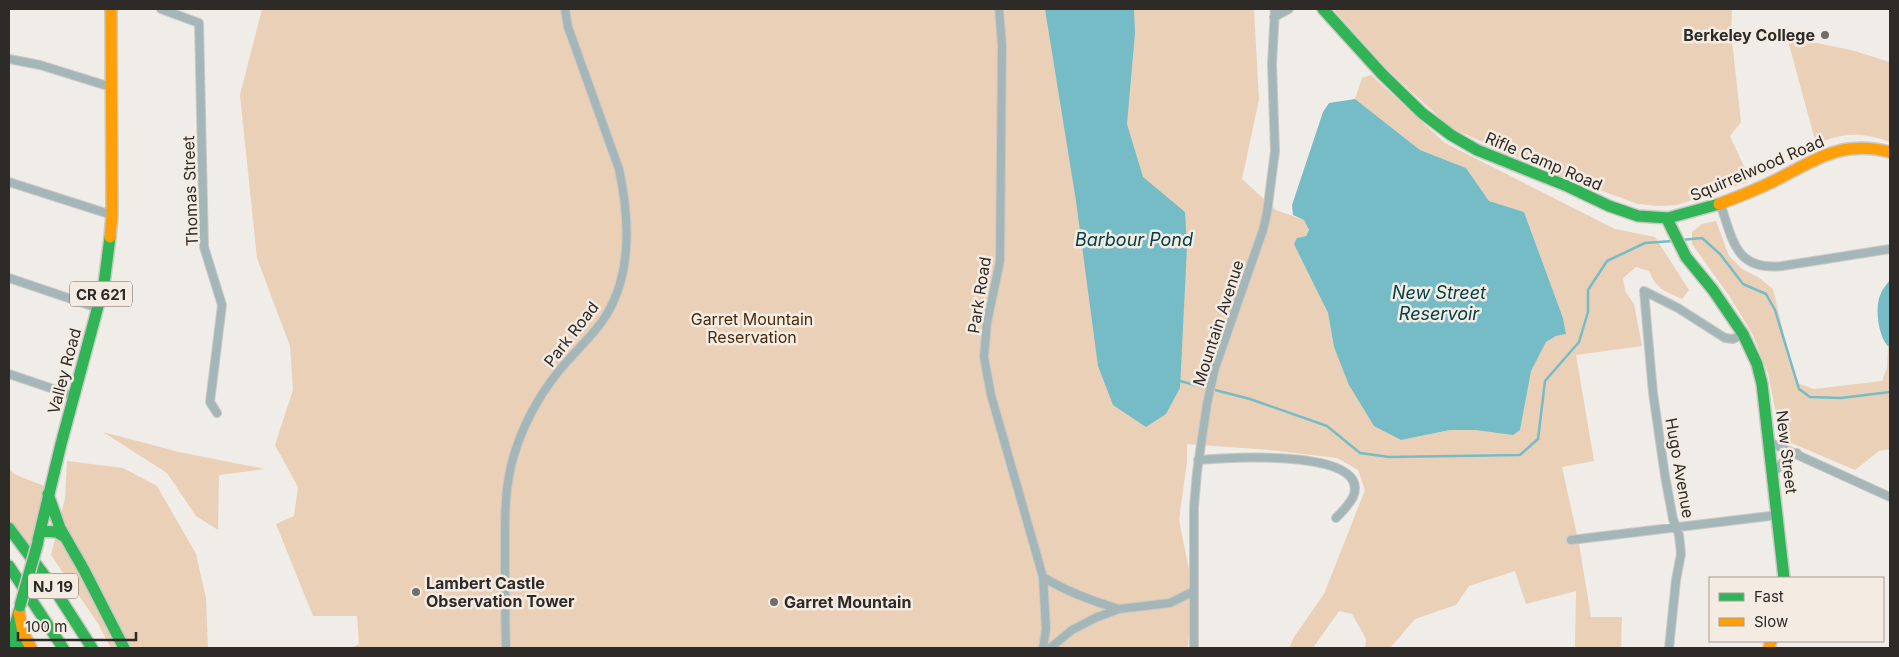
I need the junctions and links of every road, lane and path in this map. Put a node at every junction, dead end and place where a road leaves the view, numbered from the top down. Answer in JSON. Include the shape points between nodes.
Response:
{"nodes":[{"id":1,"x":111,"y":9,"type":"edge"},
{"id":2,"x":161,"y":9,"type":"edge"},
{"id":3,"x":565,"y":9,"type":"edge"},
{"id":4,"x":999,"y":9,"type":"edge"},
{"id":5,"x":1289,"y":9,"type":"edge"},
{"id":6,"x":1323,"y":9,"type":"edge"},
{"id":7,"x":1274,"y":13,"type":"edge"},
{"id":8,"x":9,"y":59,"type":"edge"},
{"id":9,"x":111,"y":87,"type":"junction"},
{"id":10,"x":1890,"y":152,"type":"edge"},
{"id":11,"x":9,"y":182,"type":"edge"},
{"id":12,"x":1720,"y":203,"type":"junction"},
{"id":13,"x":112,"y":215,"type":"junction"},
{"id":14,"x":1667,"y":219,"type":"junction"},
{"id":15,"x":1890,"y":250,"type":"edge"},
{"id":16,"x":9,"y":278,"type":"edge"},
{"id":17,"x":98,"y":308,"type":"junction"},
{"id":18,"x":1743,"y":334,"type":"junction"},
{"id":19,"x":9,"y":374,"type":"edge"},
{"id":20,"x":74,"y":396,"type":"junction"},
{"id":21,"x":217,"y":413,"type":"dead end"},
{"id":22,"x":1769,"y":442,"type":"junction"},
{"id":23,"x":1797,"y":453,"type":"junction"},
{"id":24,"x":1198,"y":460,"type":"junction"},
{"id":25,"x":1773,"y":473,"type":"junction"},
{"id":26,"x":48,"y":494,"type":"junction"},
{"id":27,"x":1890,"y":497,"type":"edge"},
{"id":28,"x":1778,"y":514,"type":"junction"},
{"id":29,"x":1336,"y":518,"type":"dead end"},
{"id":30,"x":1676,"y":527,"type":"junction"},
{"id":31,"x":9,"y":528,"type":"edge"},
{"id":32,"x":39,"y":537,"type":"junction"},
{"id":33,"x":65,"y":537,"type":"junction"},
{"id":34,"x":1571,"y":540,"type":"dead end"},
{"id":35,"x":9,"y":566,"type":"edge"},
{"id":36,"x":1043,"y":577,"type":"junction"},
{"id":37,"x":1784,"y":577,"type":"edge"},
{"id":38,"x":1194,"y":591,"type":"junction"},
{"id":39,"x":1119,"y":609,"type":"junction"},
{"id":40,"x":19,"y":610,"type":"junction"},
{"id":41,"x":10,"y":648,"type":"edge"},
{"id":42,"x":31,"y":648,"type":"edge"},
{"id":43,"x":63,"y":648,"type":"edge"},
{"id":44,"x":92,"y":648,"type":"edge"},
{"id":45,"x":124,"y":648,"type":"edge"},
{"id":46,"x":506,"y":648,"type":"edge"},
{"id":47,"x":1043,"y":648,"type":"edge"},
{"id":48,"x":1050,"y":648,"type":"edge"},
{"id":49,"x":1194,"y":648,"type":"edge"},
{"id":50,"x":1669,"y":648,"type":"edge"}],
"edges":[{"from":1,"to":9,"type":"main road","name":"Valley Road","number":"CR 621"},
{"from":2,"to":21,"type":"street","name":"Thomas Street","via":[[199,23],[204,247],[222,305],[210,402]]},
{"from":3,"to":46,"type":"street","name":"Park Road","via":[[568,28],[619,170],[627,220],[626,251],[622,280],[601,322],[540,397],[513,456],[505,504]]},
{"from":4,"to":36,"type":"street","name":"Park Road","via":[[1002,45],[1000,261],[987,323],[984,357],[991,395]]},
{"from":5,"to":7,"type":"street"},
{"from":6,"to":14,"type":"main road","name":"Rifle Camp Road","via":[[1378,70],[1452,136],[1481,152],[1558,182],[1621,212],[1636,217]]},
{"from":7,"to":24,"type":"street","name":"Mountain Avenue","via":[[1272,64],[1276,151],[1267,213],[1216,368]]},
{"from":8,"to":9,"type":"street"},
{"from":9,"to":13,"type":"main road","name":"Valley Road","number":"CR 621"},
{"from":10,"to":12,"type":"main road","name":"Squirrelwood Road","via":[[1858,149],[1810,160],[1772,182]]},
{"from":11,"to":13,"type":"street"},
{"from":12,"to":14,"type":"main road","name":"Squirrelwood Road"},
{"from":12,"to":15,"type":"street","via":[[1740,253],[1756,265],[1768,268]]},
{"from":13,"to":17,"type":"main road","name":"Valley Road","number":"CR 621"},
{"from":14,"to":18,"type":"main road","via":[[1686,257]]},
{"from":16,"to":17,"type":"street"},
{"from":17,"to":20,"type":"main road","name":"Valley Road","number":"CR 621"},
{"from":18,"to":22,"type":"main road","name":"New Street","via":[[1760,378]]},
{"from":18,"to":30,"type":"street","name":"Hugo Avenue","via":[[1734,339],[1725,338],[1644,291],[1665,476]]},
{"from":19,"to":20,"type":"street"},
{"from":20,"to":26,"type":"main road","name":"Valley Road","number":"CR 621"},
{"from":22,"to":23,"type":"street"},
{"from":22,"to":25,"type":"main road","name":"New Street"},
{"from":23,"to":25,"type":"street"},
{"from":23,"to":27,"type":"street"},
{"from":24,"to":29,"type":"street","via":[[1261,457],[1333,466],[1350,476],[1354,485],[1353,498]]},
{"from":24,"to":38,"type":"street","name":"Mountain Avenue","via":[[1194,506]]},
{"from":25,"to":28,"type":"main road","name":"New Street"},
{"from":26,"to":32,"type":"main road","name":"Valley Road","number":"CR 621"},
{"from":26,"to":33,"type":"main road"},
{"from":28,"to":30,"type":"street"},
{"from":28,"to":37,"type":"main road","name":"New Street"},
{"from":30,"to":34,"type":"street"},
{"from":30,"to":50,"type":"street","name":"Hugo Avenue","via":[[1680,554]]},
{"from":31,"to":44,"type":"main road","number":"NJ 19","via":[[54,587]]},
{"from":32,"to":33,"type":"main road","via":[[57,532]]},
{"from":32,"to":40,"type":"main road","name":"Valley Road","number":"CR 621","bridge":true},
{"from":33,"to":45,"type":"main road"},
{"from":35,"to":43,"type":"main road","number":"NJ 19"},
{"from":36,"to":39,"type":"street","via":[[1085,599]]},
{"from":36,"to":47,"type":"street","name":"Park Road","via":[[1046,628]]},
{"from":38,"to":39,"type":"street","via":[[1170,603]]},
{"from":38,"to":49,"type":"street","name":"Mountain Avenue"},
{"from":39,"to":48,"type":"street","via":[[1072,630]]},
{"from":40,"to":41,"type":"main road","name":"Valley Road","number":"CR 621"},
{"from":40,"to":42,"type":"main road","via":[[23,632]]},
{"from":41,"to":42,"type":"main road","via":[[19,645]]}]}
